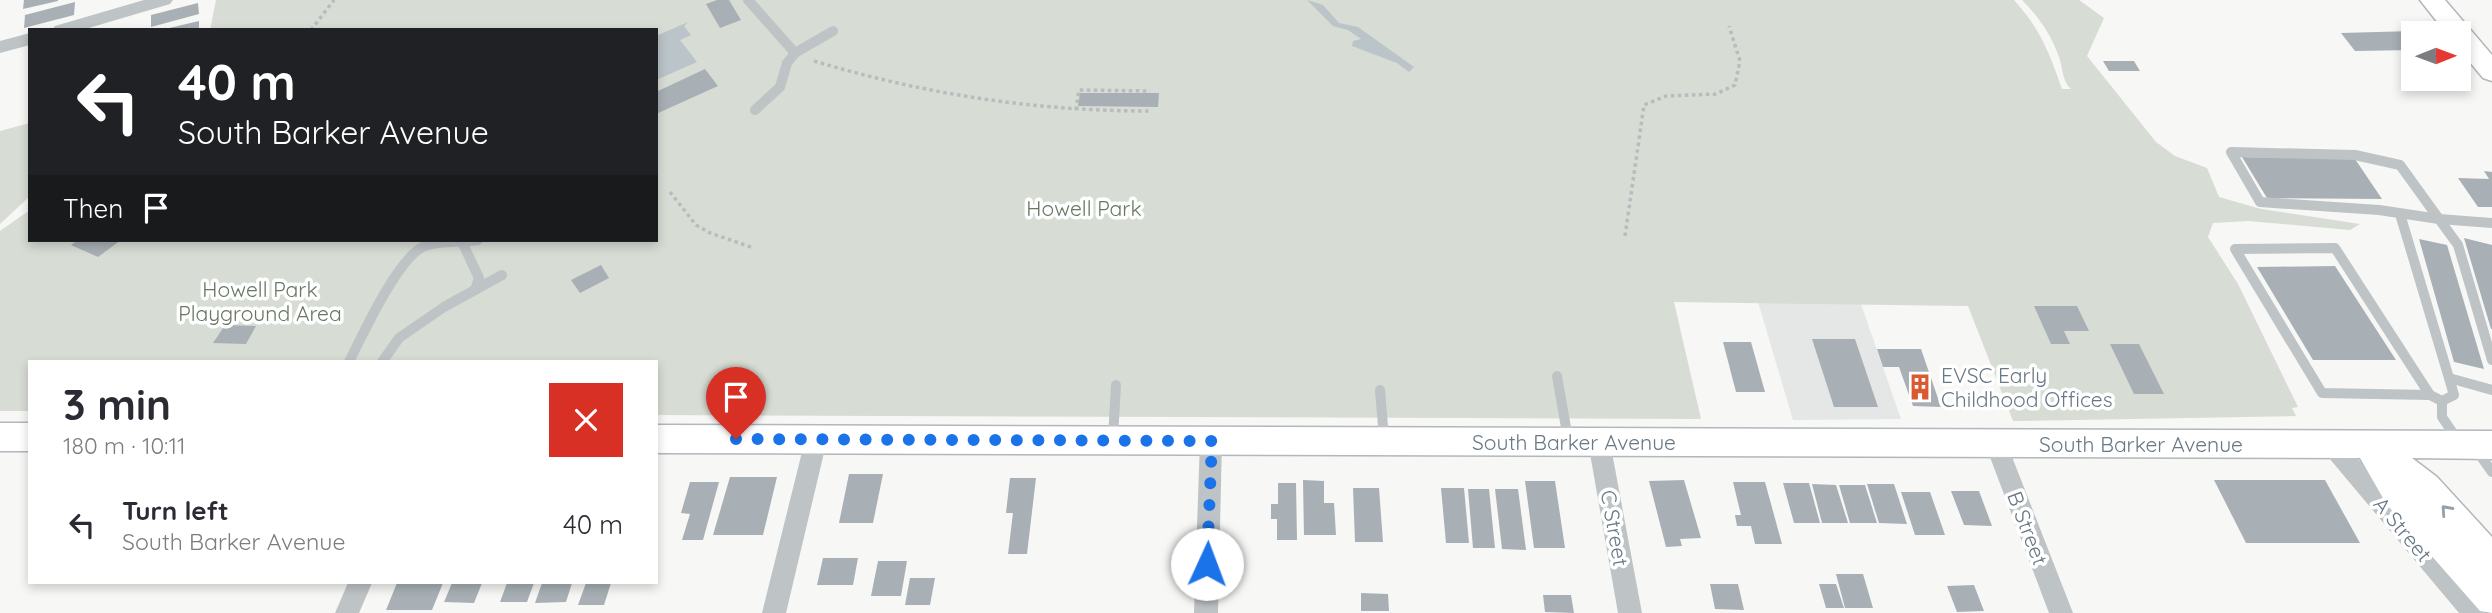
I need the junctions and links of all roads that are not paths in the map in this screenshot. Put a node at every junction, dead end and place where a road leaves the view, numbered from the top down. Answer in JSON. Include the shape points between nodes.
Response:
{"nodes":[{"id":1,"x":164,"y":0,"type":"edge"},
{"id":2,"x":748,"y":0,"type":"edge"},
{"id":3,"x":2432,"y":0,"type":"edge"},
{"id":4,"x":103,"y":16,"type":"edge"},
{"id":5,"x":67,"y":28,"type":"edge"},
{"id":6,"x":833,"y":31,"type":"dead end"},
{"id":7,"x":28,"y":40,"type":"edge"},
{"id":8,"x":0,"y":47,"type":"edge"},
{"id":9,"x":796,"y":53,"type":"junction"},
{"id":10,"x":2492,"y":72,"type":"edge"},
{"id":11,"x":755,"y":110,"type":"dead end"},
{"id":12,"x":2400,"y":214,"type":"junction"},
{"id":13,"x":2440,"y":219,"type":"junction"},
{"id":14,"x":2492,"y":223,"type":"edge"},
{"id":15,"x":437,"y":242,"type":"edge"},
{"id":16,"x":452,"y":242,"type":"edge"},
{"id":17,"x":470,"y":242,"type":"edge"},
{"id":18,"x":463,"y":244,"type":"junction"},
{"id":19,"x":502,"y":275,"type":"dead end"},
{"id":20,"x":475,"y":290,"type":"junction"},
{"id":21,"x":350,"y":360,"type":"edge"},
{"id":22,"x":383,"y":360,"type":"edge"},
{"id":23,"x":2492,"y":360,"type":"edge"},
{"id":24,"x":1557,"y":376,"type":"dead end"},
{"id":25,"x":2449,"y":378,"type":"junction"},
{"id":26,"x":1116,"y":385,"type":"dead end"},
{"id":27,"x":1380,"y":390,"type":"dead end"},
{"id":28,"x":2492,"y":390,"type":"edge"},
{"id":29,"x":2430,"y":395,"type":"junction"},
{"id":30,"x":2442,"y":401,"type":"junction"},
{"id":31,"x":0,"y":437,"type":"edge"},
{"id":32,"x":28,"y":437,"type":"edge"},
{"id":33,"x":658,"y":439,"type":"edge"},
{"id":34,"x":816,"y":440,"type":"junction"},
{"id":35,"x":1112,"y":441,"type":"junction"},
{"id":36,"x":1212,"y":441,"type":"junction"},
{"id":37,"x":1384,"y":442,"type":"junction"},
{"id":38,"x":1584,"y":442,"type":"junction"},
{"id":39,"x":1996,"y":444,"type":"junction"},
{"id":40,"x":2332,"y":445,"type":"junction"},
{"id":41,"x":2369,"y":445,"type":"junction"},
{"id":42,"x":2476,"y":445,"type":"edge"},
{"id":43,"x":2492,"y":472,"type":"edge"},
{"id":44,"x":2492,"y":561,"type":"edge"},
{"id":45,"x":360,"y":584,"type":"edge"},
{"id":46,"x":2492,"y":600,"type":"edge"},
{"id":47,"x":346,"y":613,"type":"edge"},
{"id":48,"x":774,"y":613,"type":"edge"},
{"id":49,"x":1206,"y":613,"type":"edge"},
{"id":50,"x":1630,"y":613,"type":"edge"},
{"id":51,"x":2061,"y":613,"type":"edge"},
{"id":52,"x":2474,"y":613,"type":"edge"}],
"edges":[{"from":1,"to":4,"type":"street"},
{"from":2,"to":9,"type":"lane"},
{"from":3,"to":10,"type":"main road"},
{"from":4,"to":5,"type":"street"},
{"from":6,"to":9,"type":"lane"},
{"from":7,"to":8,"type":"street"},
{"from":9,"to":11,"type":"lane","via":[[780,87]]},
{"from":12,"to":13,"type":"lane"},
{"from":12,"to":13,"type":"lane","via":[[2260,202],[2231,152],[2355,155],[2400,165]]},
{"from":12,"to":25,"type":"lane"},
{"from":13,"to":14,"type":"lane"},
{"from":13,"to":23,"type":"lane","via":[[2458,245]]},
{"from":15,"to":21,"type":"lane","via":[[414,251]]},
{"from":16,"to":18,"type":"lane"},
{"from":17,"to":18,"type":"lane"},
{"from":18,"to":20,"type":"lane","via":[[480,278]]},
{"from":19,"to":20,"type":"lane"},
{"from":20,"to":22,"type":"lane","via":[[399,338]]},
{"from":24,"to":38,"type":"lane"},
{"from":25,"to":28,"type":"lane"},
{"from":25,"to":30,"type":"lane","via":[[2454,395]]},
{"from":26,"to":35,"type":"lane"},
{"from":27,"to":37,"type":"lane"},
{"from":29,"to":29,"type":"lane","via":[[2322,393],[2235,249],[2335,248]]},
{"from":29,"to":30,"type":"lane"},
{"from":30,"to":42,"type":"lane","via":[[2442,417]]},
{"from":31,"to":32,"type":"main road"},
{"from":33,"to":34,"type":"main road","name":"South Barker Avenue"},
{"from":34,"to":35,"type":"main road","name":"South Barker Avenue"},
{"from":34,"to":48,"type":"street"},
{"from":35,"to":36,"type":"main road","name":"South Barker Avenue"},
{"from":36,"to":37,"type":"main road","name":"South Barker Avenue"},
{"from":36,"to":49,"type":"street"},
{"from":37,"to":38,"type":"main road","name":"South Barker Avenue"},
{"from":38,"to":39,"type":"main road","name":"South Barker Avenue"},
{"from":38,"to":50,"type":"street","name":"C Street"},
{"from":39,"to":40,"type":"main road","name":"South Barker Avenue"},
{"from":39,"to":51,"type":"street","name":"B Street"},
{"from":40,"to":41,"type":"main road","name":"South Barker Avenue"},
{"from":40,"to":52,"type":"street","name":"A Street"},
{"from":41,"to":42,"type":"main road","name":"South Barker Avenue"},
{"from":44,"to":41,"type":"main road","one_way":true,"via":[[2425,487]]},
{"from":41,"to":46,"type":"main road","via":[[2399,495]]},
{"from":42,"to":43,"type":"lane"},
{"from":45,"to":47,"type":"street"}]}
